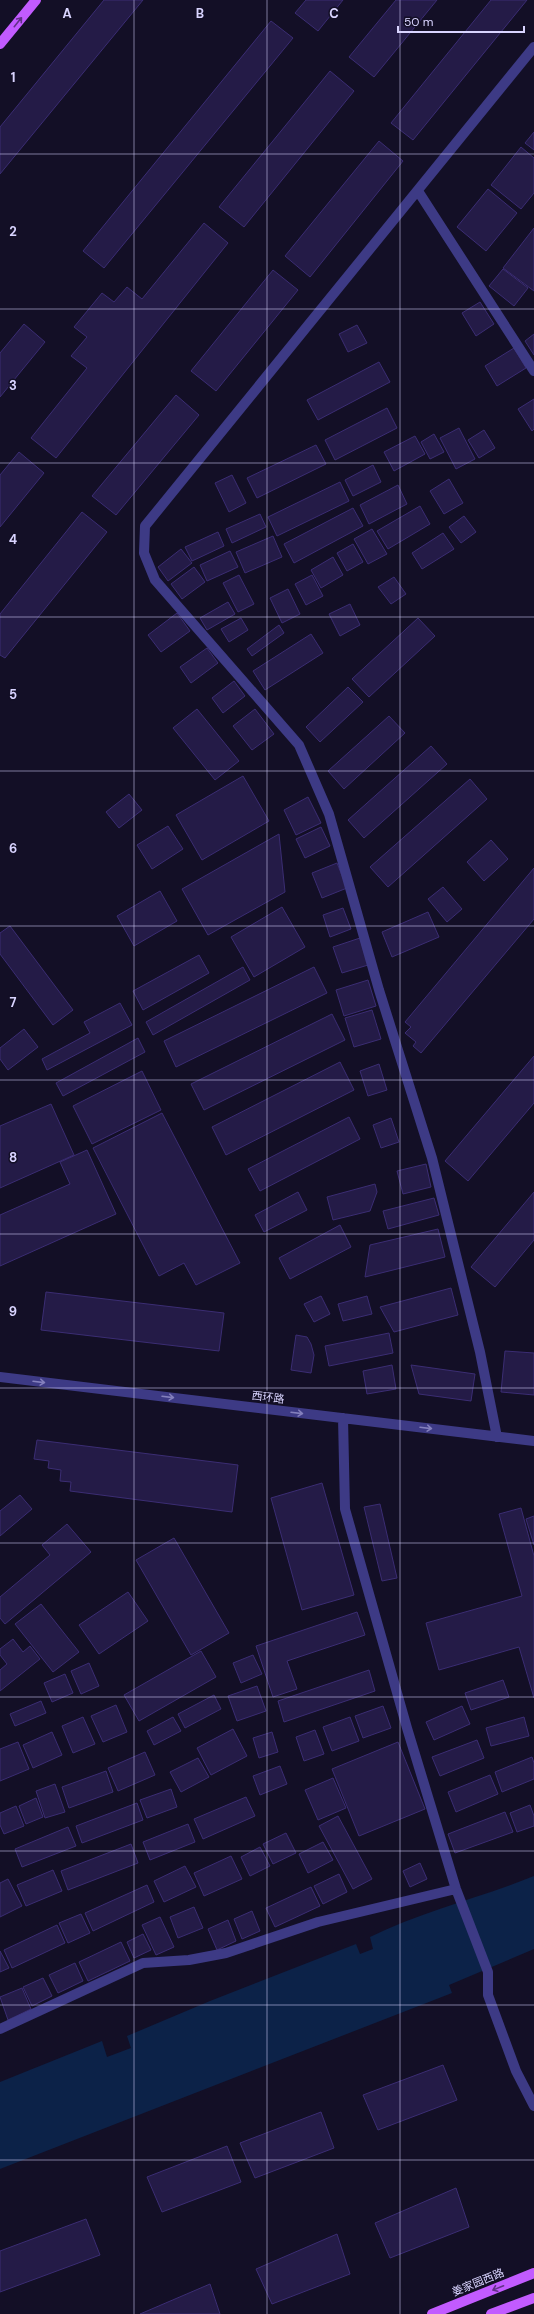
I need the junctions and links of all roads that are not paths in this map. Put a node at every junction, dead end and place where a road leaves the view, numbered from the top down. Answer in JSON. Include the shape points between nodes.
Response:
{"nodes":[{"id":1,"x":36,"y":0,"type":"edge"},
{"id":2,"x":0,"y":44,"type":"edge"},
{"id":3,"x":534,"y":47,"type":"edge"},
{"id":4,"x":418,"y":191,"type":"junction"},
{"id":5,"x":534,"y":371,"type":"edge"},
{"id":6,"x":0,"y":1378,"type":"edge"},
{"id":7,"x":343,"y":1418,"type":"junction"},
{"id":8,"x":497,"y":1437,"type":"junction"},
{"id":9,"x":534,"y":1441,"type":"edge"},
{"id":10,"x":456,"y":1889,"type":"junction"},
{"id":11,"x":0,"y":2029,"type":"edge"},
{"id":12,"x":534,"y":2106,"type":"edge"},
{"id":13,"x":534,"y":2273,"type":"edge"},
{"id":14,"x":534,"y":2298,"type":"edge"},
{"id":15,"x":432,"y":2314,"type":"edge"},
{"id":16,"x":491,"y":2314,"type":"edge"}],
"edges":[{"from":2,"to":1,"type":"main road","one_way":true},
{"from":3,"to":4,"type":"street"},
{"from":4,"to":5,"type":"street"},
{"from":4,"to":8,"type":"street","via":[[146,526],[144,553],[155,580],[299,745],[329,814],[432,1158],[480,1352]]},
{"from":6,"to":7,"type":"street","name":"西环路","one_way":true},
{"from":7,"to":8,"type":"street","name":"西环路","one_way":true},
{"from":7,"to":10,"type":"street","via":[[345,1509]]},
{"from":8,"to":9,"type":"street","name":"西环路"},
{"from":10,"to":11,"type":"street","via":[[318,1922],[226,1953],[189,1960],[143,1963]]},
{"from":10,"to":12,"type":"street","via":[[488,1972],[488,1995],[516,2071]]},
{"from":13,"to":15,"type":"main road","name":"姜家园西路","one_way":true},
{"from":14,"to":16,"type":"main road"}]}
